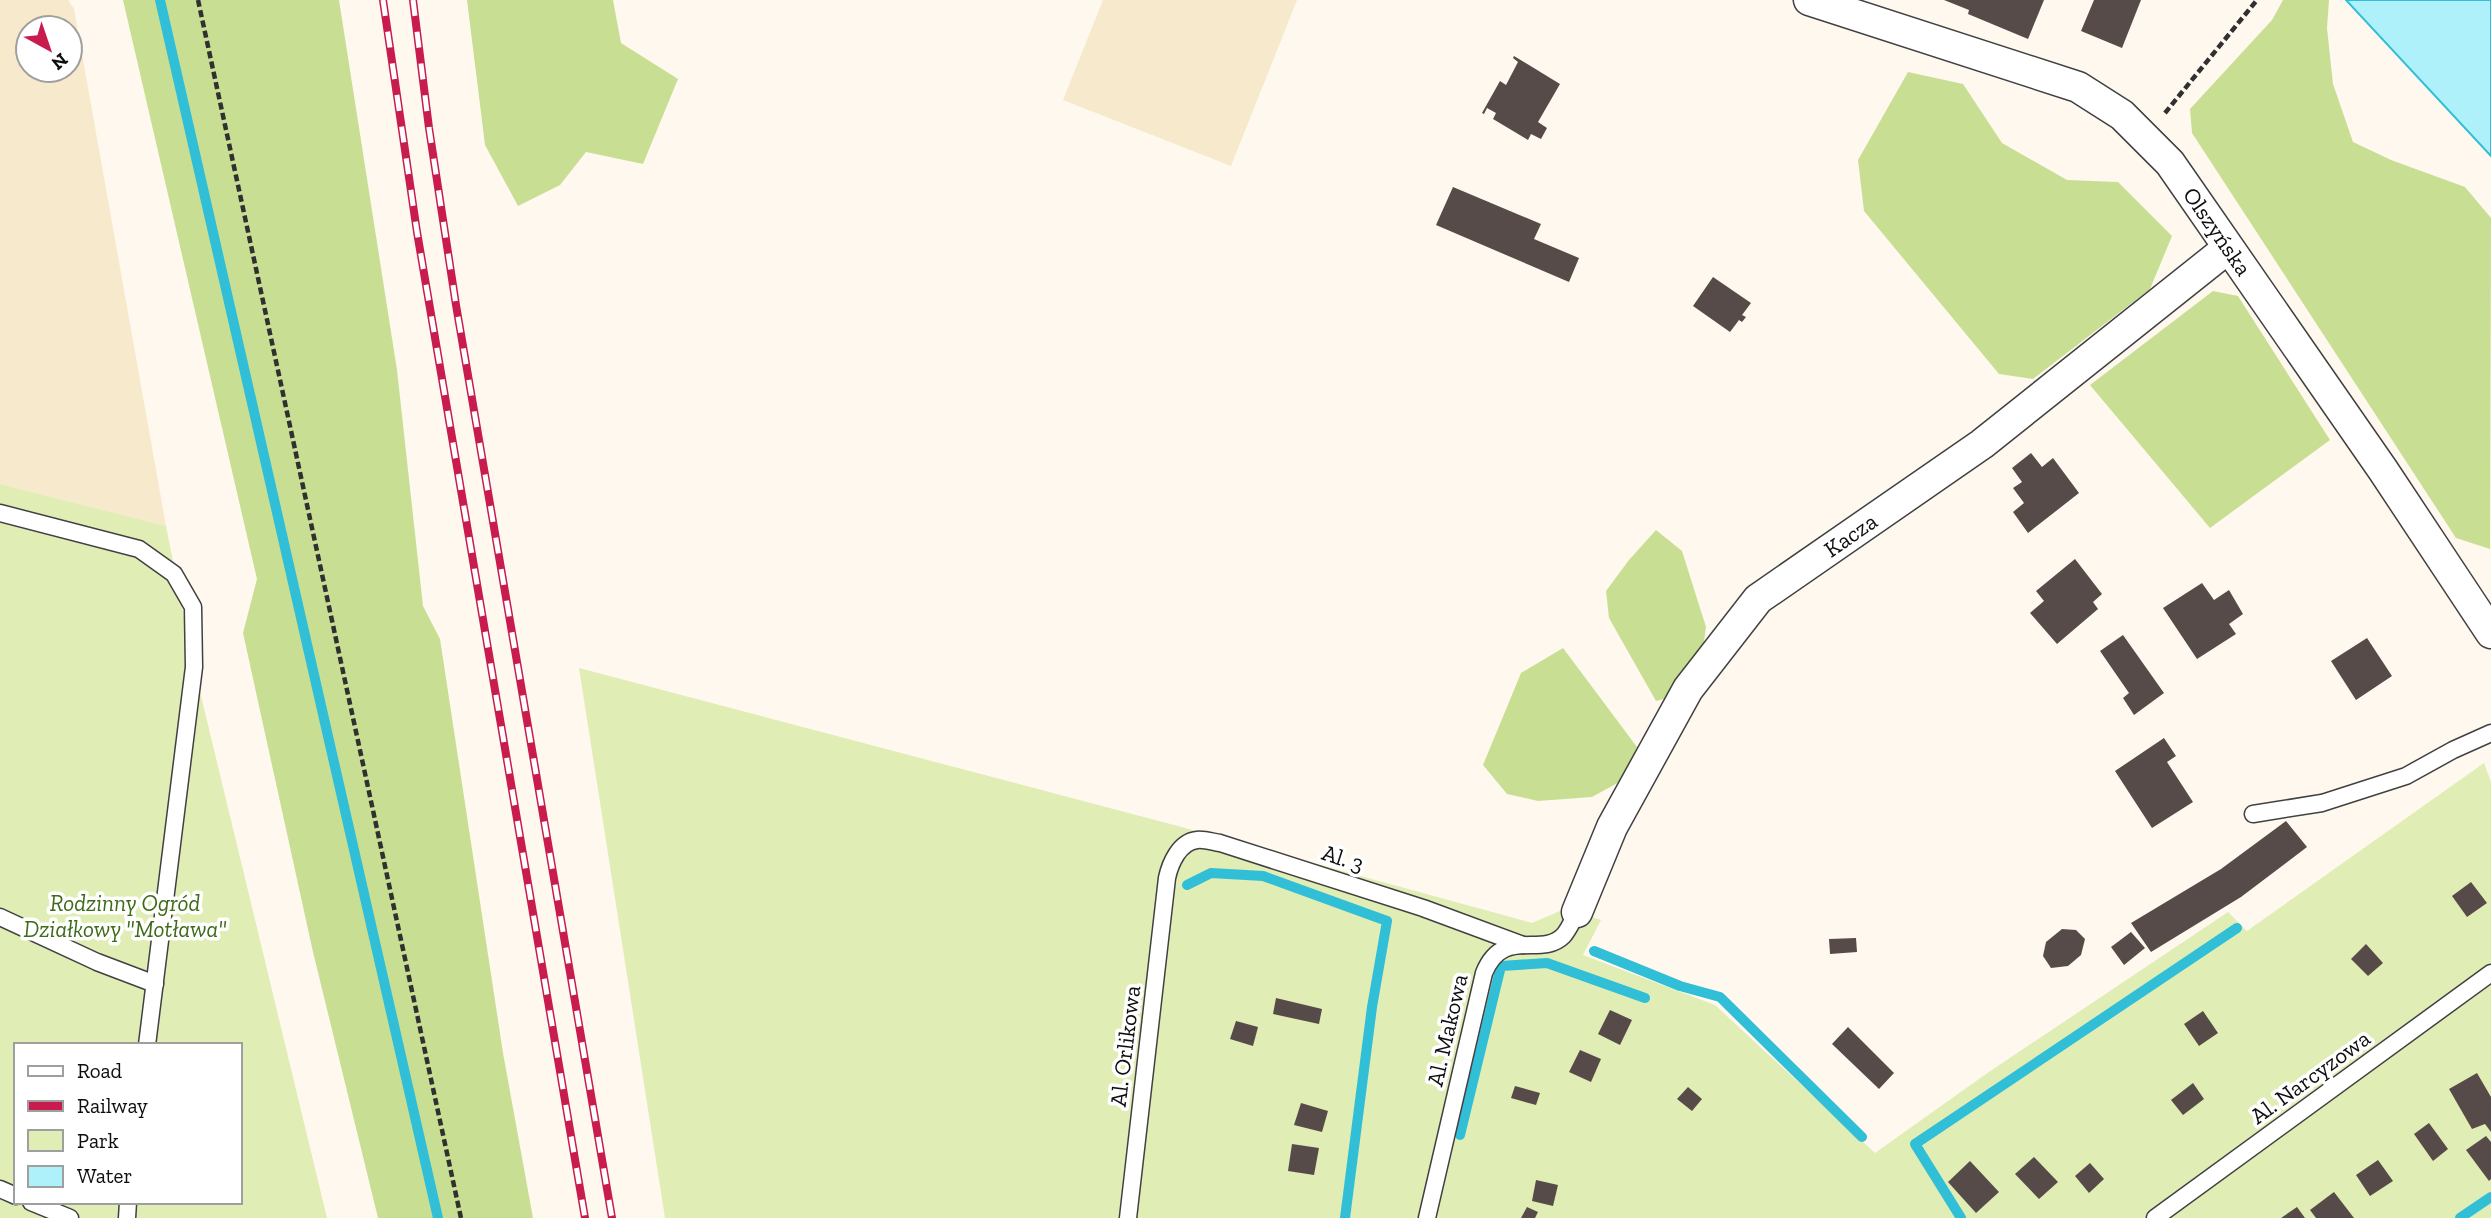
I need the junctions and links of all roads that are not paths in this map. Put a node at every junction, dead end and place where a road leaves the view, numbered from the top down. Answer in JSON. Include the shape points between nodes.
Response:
{"nodes":[{"id":1,"x":1809,"y":0,"type":"edge"},
{"id":2,"x":2228,"y":248,"type":"junction"},
{"id":3,"x":0,"y":513,"type":"edge"},
{"id":4,"x":2491,"y":633,"type":"edge"},
{"id":5,"x":2491,"y":733,"type":"edge"},
{"id":6,"x":2253,"y":814,"type":"dead end"},
{"id":7,"x":1167,"y":878,"type":"joint"},
{"id":8,"x":1577,"y":912,"type":"joint"},
{"id":9,"x":0,"y":917,"type":"edge"},
{"id":10,"x":1523,"y":945,"type":"junction"},
{"id":11,"x":2491,"y":973,"type":"edge"},
{"id":12,"x":155,"y":984,"type":"junction"},
{"id":13,"x":147,"y":1043,"type":"edge"},
{"id":14,"x":37,"y":1204,"type":"edge"},
{"id":15,"x":70,"y":1218,"type":"edge"},
{"id":16,"x":1128,"y":1218,"type":"edge"},
{"id":17,"x":1427,"y":1218,"type":"edge"},
{"id":18,"x":2155,"y":1218,"type":"edge"}],
"edges":[{"from":1,"to":2,"type":"street","name":"Olszyńska","via":[[2078,88],[2122,115],[2170,163]]},
{"from":2,"to":4,"type":"street","name":"Olszyńska"},
{"from":2,"to":8,"type":"street","name":"Kacza","via":[[1982,444],[1758,599],[1688,689],[1612,827]]},
{"from":3,"to":12,"type":"lane","via":[[139,549],[174,574],[193,607],[194,667]]},
{"from":5,"to":6,"type":"lane","via":[[2406,776],[2322,803]]},
{"from":7,"to":10,"type":"lane","name":"Al. 3","via":[[1170,865],[1185,845],[1196,839],[1220,843]]},
{"from":7,"to":16,"type":"lane","name":"Al. Orlikowa"},
{"from":8,"to":10,"type":"lane","name":"Al. Makowa","via":[[1564,936],[1555,942]]},
{"from":9,"to":12,"type":"lane"},
{"from":10,"to":17,"type":"lane","name":"Al. Makowa","via":[[1507,946],[1489,959],[1484,973]]},
{"from":11,"to":18,"type":"lane","name":"Al. Narcyzowa"},
{"from":12,"to":13,"type":"lane"},
{"from":14,"to":15,"type":"lane"}]}
